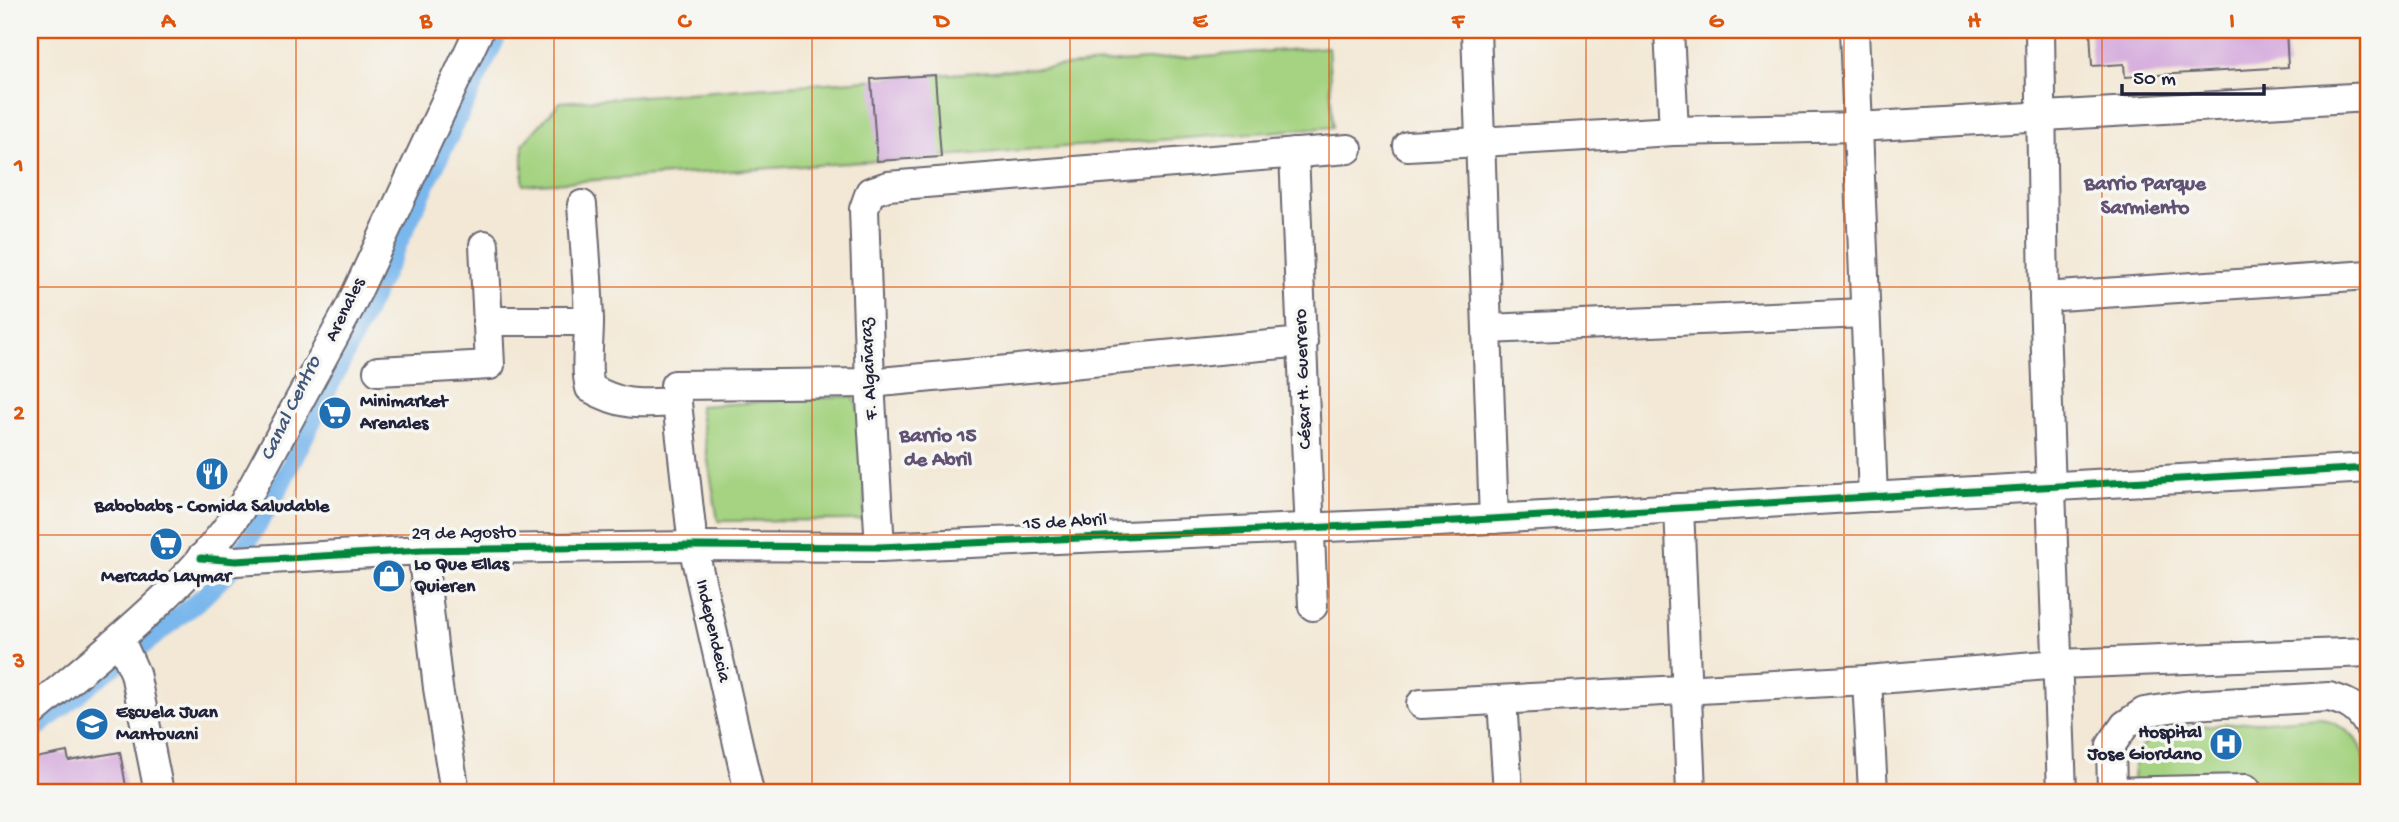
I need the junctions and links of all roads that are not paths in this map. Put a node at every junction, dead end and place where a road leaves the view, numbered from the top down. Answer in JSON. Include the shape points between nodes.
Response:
{"nodes":[{"id":1,"x":479,"y":30,"type":"edge"},
{"id":2,"x":1476,"y":30,"type":"edge"},
{"id":3,"x":1669,"y":30,"type":"edge"},
{"id":4,"x":1854,"y":30,"type":"edge"},
{"id":5,"x":2040,"y":30,"type":"edge"},
{"id":6,"x":2369,"y":97,"type":"edge"},
{"id":7,"x":2041,"y":116,"type":"junction"},
{"id":8,"x":1857,"y":127,"type":"junction"},
{"id":9,"x":1674,"y":131,"type":"junction"},
{"id":10,"x":1480,"y":142,"type":"junction"},
{"id":11,"x":1408,"y":146,"type":"dead end"},
{"id":12,"x":1348,"y":149,"type":"dead end"},
{"id":13,"x":1294,"y":153,"type":"junction"},
{"id":14,"x":582,"y":205,"type":"dead end"},
{"id":15,"x":484,"y":245,"type":"dead end"},
{"id":16,"x":2369,"y":275,"type":"edge"},
{"id":17,"x":2044,"y":297,"type":"junction"},
{"id":18,"x":1865,"y":313,"type":"junction"},
{"id":19,"x":487,"y":321,"type":"junction"},
{"id":20,"x":589,"y":321,"type":"junction"},
{"id":21,"x":1488,"y":329,"type":"junction"},
{"id":22,"x":1303,"y":342,"type":"junction"},
{"id":23,"x":378,"y":371,"type":"dead end"},
{"id":24,"x":870,"y":383,"type":"junction"},
{"id":25,"x":676,"y":393,"type":"junction"},
{"id":26,"x":2369,"y":468,"type":"edge"},
{"id":27,"x":2051,"y":486,"type":"junction"},
{"id":28,"x":1874,"y":497,"type":"junction"},
{"id":29,"x":1679,"y":508,"type":"junction"},
{"id":30,"x":1493,"y":519,"type":"junction"},
{"id":31,"x":1309,"y":527,"type":"junction"},
{"id":32,"x":693,"y":546,"type":"junction"},
{"id":33,"x":880,"y":547,"type":"junction"},
{"id":34,"x":422,"y":550,"type":"junction"},
{"id":35,"x":221,"y":560,"type":"junction"},
{"id":36,"x":1313,"y":606,"type":"dead end"},
{"id":37,"x":2369,"y":652,"type":"edge"},
{"id":38,"x":127,"y":655,"type":"junction"},
{"id":39,"x":2059,"y":664,"type":"junction"},
{"id":40,"x":1867,"y":680,"type":"junction"},
{"id":41,"x":1687,"y":690,"type":"junction"},
{"id":42,"x":1502,"y":699,"type":"junction"},
{"id":43,"x":1421,"y":704,"type":"dead end"},
{"id":44,"x":30,"y":715,"type":"edge"},
{"id":45,"x":2369,"y":726,"type":"edge"},
{"id":46,"x":2246,"y":789,"type":"dead end"},
{"id":47,"x":159,"y":792,"type":"edge"},
{"id":48,"x":455,"y":792,"type":"edge"},
{"id":49,"x":749,"y":792,"type":"edge"},
{"id":50,"x":1508,"y":792,"type":"edge"},
{"id":51,"x":1691,"y":792,"type":"edge"},
{"id":52,"x":1873,"y":792,"type":"edge"},
{"id":53,"x":2062,"y":792,"type":"edge"},
{"id":54,"x":2112,"y":792,"type":"edge"}],
"edges":[{"from":1,"to":35,"type":"street","name":"Arenales","via":[[350,307],[224,533]]},
{"from":2,"to":10,"type":"street"},
{"from":3,"to":9,"type":"street"},
{"from":4,"to":8,"type":"street"},
{"from":5,"to":7,"type":"street"},
{"from":6,"to":7,"type":"street"},
{"from":7,"to":8,"type":"street"},
{"from":7,"to":17,"type":"street"},
{"from":8,"to":9,"type":"street"},
{"from":8,"to":18,"type":"street"},
{"from":9,"to":10,"type":"street"},
{"from":10,"to":11,"type":"street"},
{"from":10,"to":21,"type":"street"},
{"from":12,"to":13,"type":"street"},
{"from":13,"to":22,"type":"street","name":"César H. Guerrero"},
{"from":13,"to":24,"type":"street","name":"F. Algañaraz","via":[[888,186],[870,192],[864,209]]},
{"from":14,"to":20,"type":"street"},
{"from":15,"to":19,"type":"street"},
{"from":16,"to":17,"type":"street"},
{"from":17,"to":27,"type":"street"},
{"from":18,"to":21,"type":"street"},
{"from":18,"to":28,"type":"street"},
{"from":19,"to":20,"type":"street"},
{"from":19,"to":23,"type":"street","via":[[489,365]]},
{"from":20,"to":25,"type":"street","via":[[590,388],[610,399],[635,404]]},
{"from":21,"to":30,"type":"street"},
{"from":22,"to":24,"type":"street"},
{"from":22,"to":31,"type":"street","name":"César H. Guerrero"},
{"from":24,"to":25,"type":"street"},
{"from":24,"to":33,"type":"street","name":"F. Algañaraz"},
{"from":25,"to":32,"type":"street","name":"Independecia"},
{"from":26,"to":27,"type":"street","name":"15 de Abril"},
{"from":27,"to":28,"type":"street","name":"15 de Abril"},
{"from":27,"to":39,"type":"street"},
{"from":28,"to":29,"type":"street","name":"15 de Abril"},
{"from":29,"to":30,"type":"street","name":"15 de Abril"},
{"from":29,"to":41,"type":"street"},
{"from":30,"to":31,"type":"street","name":"15 de Abril"},
{"from":31,"to":33,"type":"street","name":"15 de Abril"},
{"from":31,"to":36,"type":"street","name":"César H. Guerrero"},
{"from":32,"to":33,"type":"street","name":"15 de Abril"},
{"from":32,"to":34,"type":"street","name":"29 de Agosto"},
{"from":32,"to":49,"type":"street","name":"Independecia"},
{"from":34,"to":35,"type":"street","name":"29 de Agosto"},
{"from":34,"to":48,"type":"street"},
{"from":35,"to":38,"type":"street","name":"Arenales"},
{"from":37,"to":39,"type":"street"},
{"from":38,"to":44,"type":"street","name":"Arenales"},
{"from":38,"to":47,"type":"street"},
{"from":39,"to":40,"type":"street"},
{"from":39,"to":53,"type":"street"},
{"from":40,"to":41,"type":"street"},
{"from":40,"to":52,"type":"street"},
{"from":41,"to":42,"type":"street"},
{"from":41,"to":51,"type":"street"},
{"from":42,"to":43,"type":"street"},
{"from":42,"to":50,"type":"street"},
{"from":45,"to":54,"type":"street","via":[[2349,703],[2329,697],[2144,712],[2125,726],[2111,745]]},
{"from":46,"to":54,"type":"street"}]}
